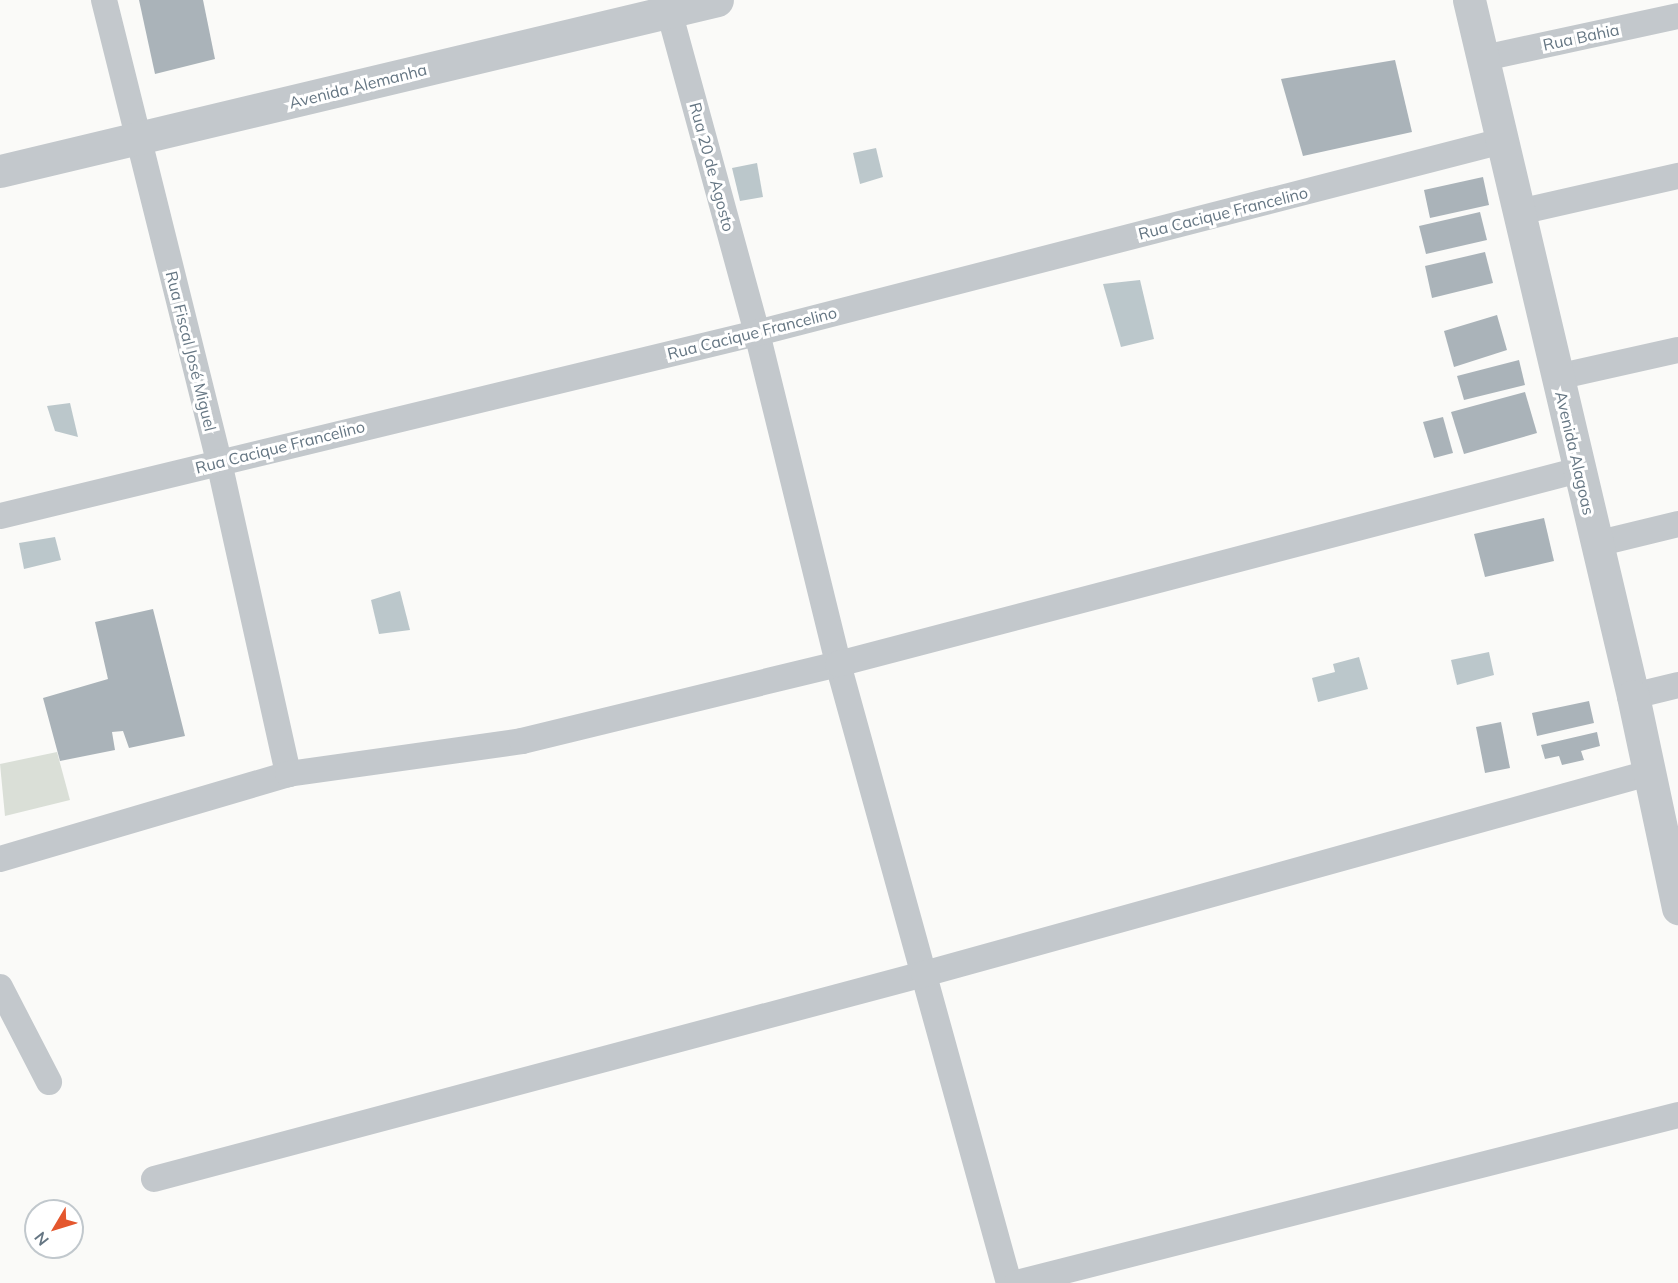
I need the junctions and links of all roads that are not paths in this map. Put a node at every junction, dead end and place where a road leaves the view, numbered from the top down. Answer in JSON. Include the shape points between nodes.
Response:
{"nodes":[{"id":1,"x":104,"y":0,"type":"edge"},
{"id":2,"x":717,"y":0,"type":"edge"},
{"id":3,"x":1469,"y":0,"type":"edge"},
{"id":4,"x":667,"y":5,"type":"edge"},
{"id":5,"x":1678,"y":16,"type":"edge"},
{"id":6,"x":1484,"y":58,"type":"junction"},
{"id":7,"x":138,"y":140,"type":"junction"},
{"id":8,"x":1502,"y":141,"type":"junction"},
{"id":9,"x":0,"y":171,"type":"edge"},
{"id":10,"x":1678,"y":176,"type":"edge"},
{"id":11,"x":1519,"y":212,"type":"junction"},
{"id":12,"x":757,"y":333,"type":"junction"},
{"id":13,"x":1678,"y":350,"type":"edge"},
{"id":14,"x":1557,"y":377,"type":"junction"},
{"id":15,"x":219,"y":462,"type":"junction"},
{"id":16,"x":1579,"y":470,"type":"junction"},
{"id":17,"x":0,"y":516,"type":"edge"},
{"id":18,"x":1678,"y":524,"type":"edge"},
{"id":19,"x":1596,"y":544,"type":"junction"},
{"id":20,"x":838,"y":664,"type":"junction"},
{"id":21,"x":1678,"y":685,"type":"edge"},
{"id":22,"x":1633,"y":696,"type":"junction"},
{"id":23,"x":1649,"y":773,"type":"junction"},
{"id":24,"x":288,"y":774,"type":"junction"},
{"id":25,"x":1672,"y":854,"type":"edge"},
{"id":26,"x":0,"y":859,"type":"edge"},
{"id":27,"x":1678,"y":908,"type":"edge"},
{"id":28,"x":924,"y":974,"type":"junction"},
{"id":29,"x":0,"y":987,"type":"edge"},
{"id":30,"x":49,"y":1082,"type":"dead end"},
{"id":31,"x":1678,"y":1115,"type":"edge"},
{"id":32,"x":154,"y":1179,"type":"dead end"},
{"id":33,"x":1009,"y":1283,"type":"edge"},
{"id":34,"x":1017,"y":1283,"type":"edge"}],
"edges":[{"from":1,"to":7,"type":"street","name":"Rua Fiscal José Miguel"},
{"from":2,"to":4,"type":"street","name":"Avenida Alemanha"},
{"from":3,"to":6,"type":"street","name":"Avenida Alagoas"},
{"from":4,"to":7,"type":"street","name":"Avenida Alemanha"},
{"from":4,"to":12,"type":"street","name":"Rua 20 de Agosto"},
{"from":5,"to":6,"type":"street","name":"Rua Bahia"},
{"from":6,"to":8,"type":"street","name":"Avenida Alagoas"},
{"from":7,"to":9,"type":"street","name":"Avenida Alemanha"},
{"from":7,"to":15,"type":"street","name":"Rua Fiscal José Miguel"},
{"from":8,"to":11,"type":"street","name":"Avenida Alagoas"},
{"from":8,"to":12,"type":"street","name":"Rua Cacique Francelino"},
{"from":10,"to":11,"type":"street"},
{"from":11,"to":14,"type":"street","name":"Avenida Alagoas"},
{"from":12,"to":15,"type":"street","name":"Rua Cacique Francelino"},
{"from":12,"to":20,"type":"street","name":"Rua 20 de Agosto"},
{"from":13,"to":14,"type":"street"},
{"from":14,"to":16,"type":"street","name":"Avenida Alagoas"},
{"from":15,"to":17,"type":"street","name":"Rua Cacique Francelino"},
{"from":15,"to":24,"type":"street","name":"Rua Fiscal José Miguel"},
{"from":16,"to":19,"type":"street","name":"Avenida Alagoas"},
{"from":16,"to":20,"type":"street"},
{"from":18,"to":19,"type":"street"},
{"from":19,"to":22,"type":"street","name":"Avenida Alagoas"},
{"from":20,"to":24,"type":"street","via":[[522,741]]},
{"from":20,"to":28,"type":"street","name":"Rua 20 de Agosto"},
{"from":21,"to":22,"type":"street"},
{"from":22,"to":23,"type":"street","name":"Avenida Alagoas"},
{"from":23,"to":25,"type":"street","name":"Avenida Alagoas"},
{"from":23,"to":28,"type":"street"},
{"from":24,"to":26,"type":"street"},
{"from":25,"to":27,"type":"street","name":"Avenida Alagoas"},
{"from":28,"to":32,"type":"street"},
{"from":28,"to":33,"type":"street","name":"Rua 20 de Agosto"},
{"from":29,"to":30,"type":"street"},
{"from":31,"to":34,"type":"street"}]}
